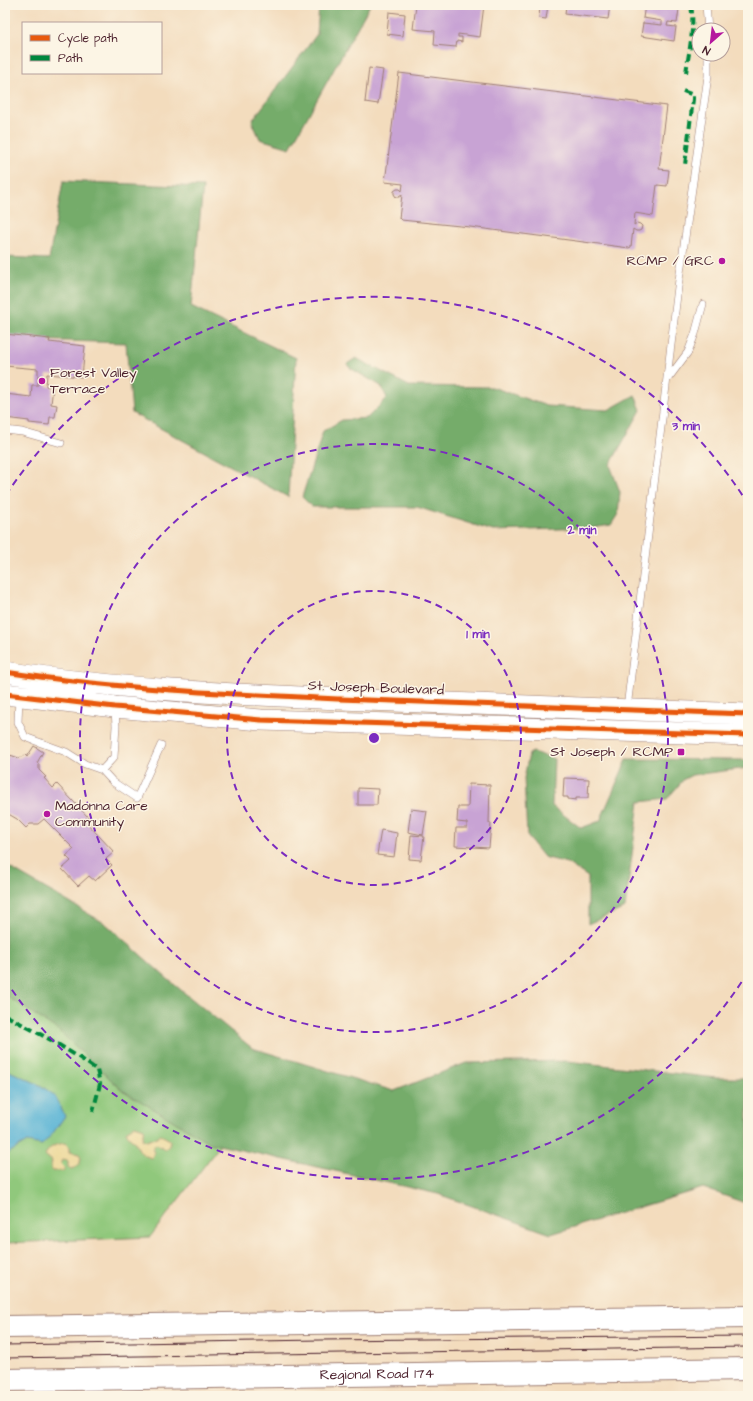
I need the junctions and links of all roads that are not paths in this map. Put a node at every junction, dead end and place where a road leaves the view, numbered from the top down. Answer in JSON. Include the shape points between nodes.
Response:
{"nodes":[{"id":1,"x":706,"y":5,"type":"edge"},
{"id":2,"x":707,"y":22,"type":"edge"},
{"id":3,"x":708,"y":62,"type":"edge"},
{"id":4,"x":703,"y":304,"type":"dead end"},
{"id":5,"x":667,"y":380,"type":"junction"},
{"id":6,"x":5,"y":430,"type":"edge"},
{"id":7,"x":61,"y":443,"type":"dead end"},
{"id":8,"x":5,"y":672,"type":"edge"},
{"id":9,"x":115,"y":685,"type":"junction"},
{"id":10,"x":12,"y":696,"type":"edge"},
{"id":11,"x":427,"y":703,"type":"junction"},
{"id":12,"x":115,"y":707,"type":"junction"},
{"id":13,"x":748,"y":714,"type":"edge"},
{"id":14,"x":626,"y":721,"type":"junction"},
{"id":15,"x":428,"y":726,"type":"junction"},
{"id":16,"x":748,"y":735,"type":"edge"},
{"id":17,"x":161,"y":745,"type":"dead end"},
{"id":18,"x":102,"y":770,"type":"junction"},
{"id":19,"x":748,"y":1317,"type":"edge"},
{"id":20,"x":5,"y":1327,"type":"edge"},
{"id":21,"x":748,"y":1370,"type":"edge"},
{"id":22,"x":5,"y":1380,"type":"edge"}],
"edges":[{"from":1,"to":2,"type":"lane"},
{"from":3,"to":5,"type":"lane"},
{"from":4,"to":5,"type":"lane","via":[[688,352]]},
{"from":5,"to":14,"type":"lane"},
{"from":6,"to":7,"type":"lane"},
{"from":8,"to":9,"type":"main road","name":"St. Joseph Boulevard"},
{"from":9,"to":11,"type":"main road","name":"St. Joseph Boulevard"},
{"from":9,"to":12,"type":"main road"},
{"from":10,"to":12,"type":"main road","name":"St. Joseph Boulevard"},
{"from":10,"to":18,"type":"lane","via":[[18,722],[26,737],[66,752],[85,764]]},
{"from":11,"to":14,"type":"main road","name":"St. Joseph Boulevard"},
{"from":11,"to":15,"type":"main road"},
{"from":12,"to":15,"type":"main road","name":"St. Joseph Boulevard","via":[[261,720]]},
{"from":12,"to":18,"type":"lane","via":[[114,757]]},
{"from":13,"to":14,"type":"main road","name":"St. Joseph Boulevard"},
{"from":14,"to":15,"type":"main road","name":"St. Joseph Boulevard"},
{"from":14,"to":16,"type":"main road","name":"St. Joseph Boulevard"},
{"from":17,"to":18,"type":"lane","via":[[136,798]]},
{"from":19,"to":20,"type":"highway"},
{"from":21,"to":22,"type":"highway","name":"Regional Road 174"}]}
